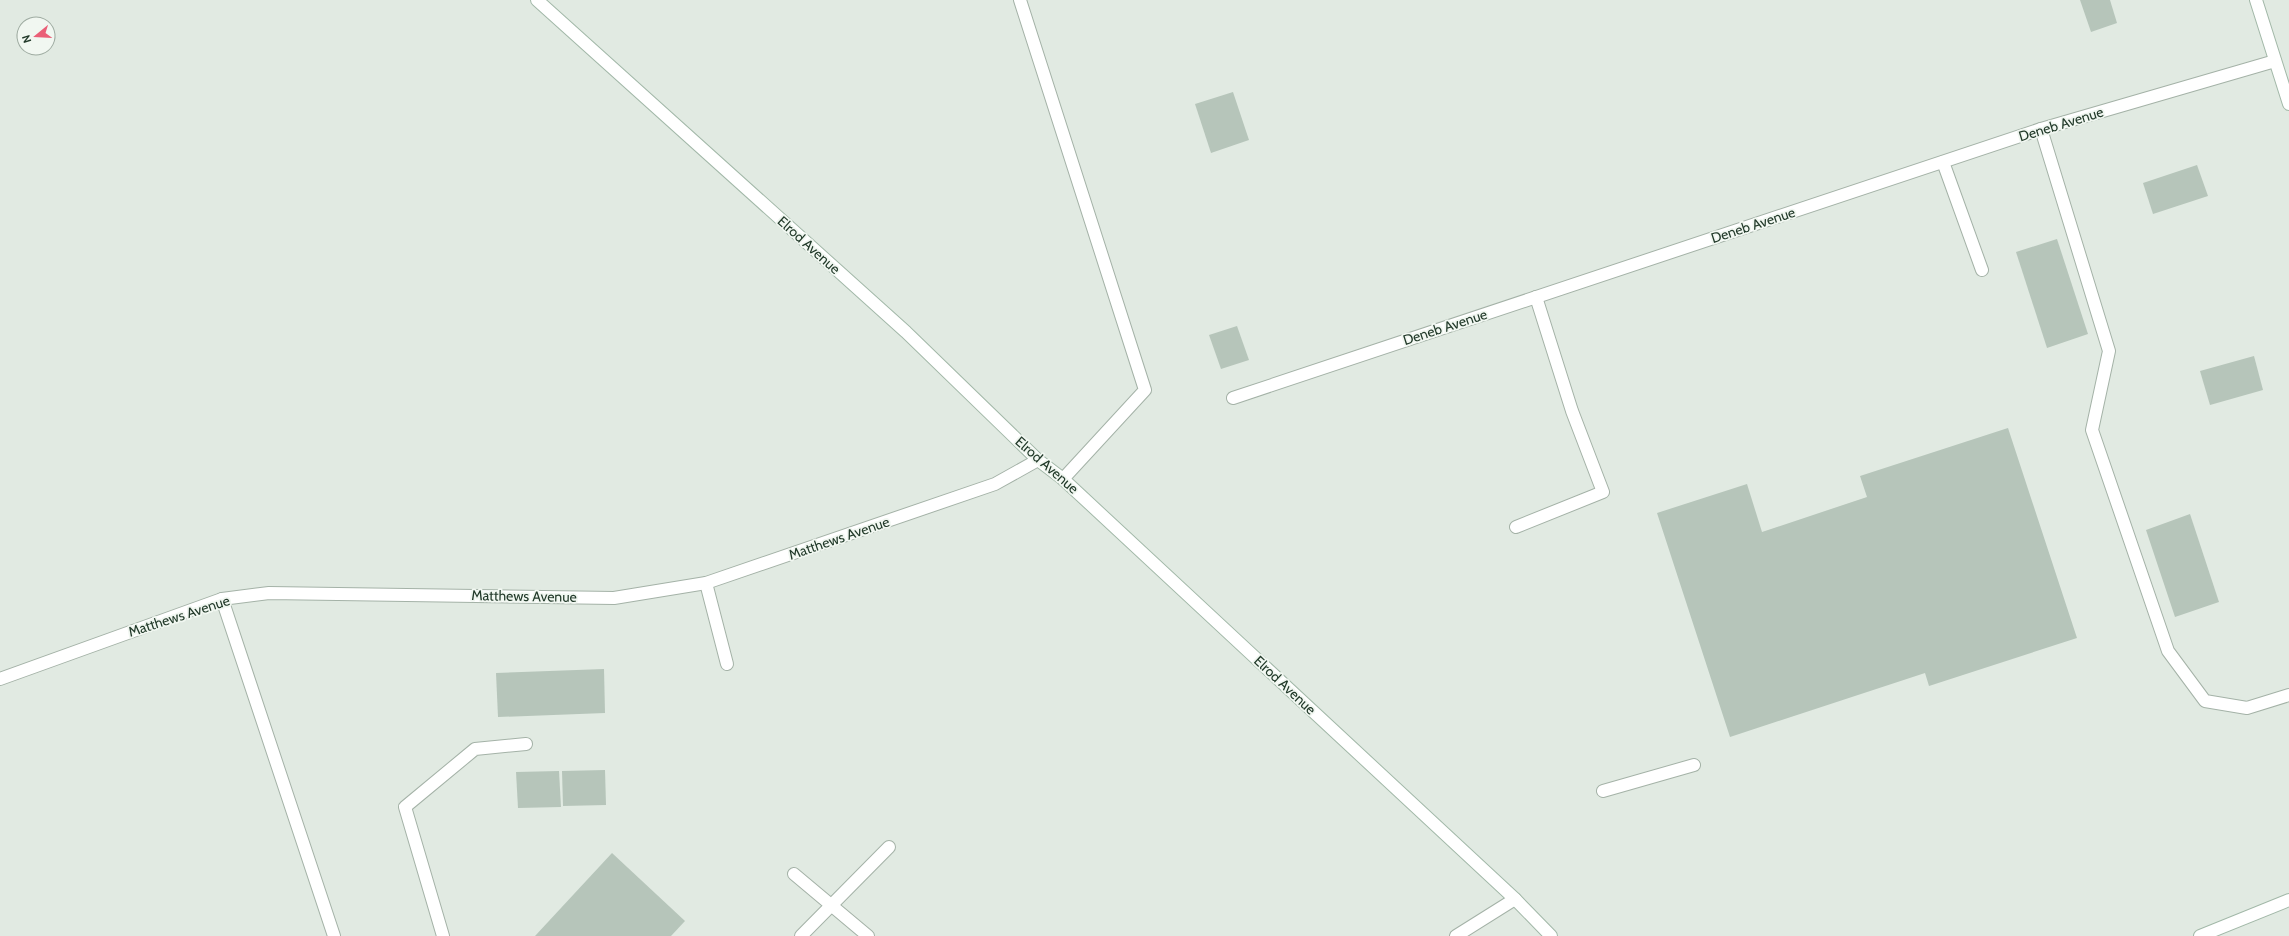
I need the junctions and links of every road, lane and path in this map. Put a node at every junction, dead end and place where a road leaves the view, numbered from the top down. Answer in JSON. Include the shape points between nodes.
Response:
{"nodes":[{"id":1,"x":537,"y":0,"type":"edge"},
{"id":2,"x":1020,"y":0,"type":"edge"},
{"id":3,"x":2256,"y":0,"type":"edge"},
{"id":4,"x":2275,"y":61,"type":"junction"},
{"id":5,"x":2289,"y":104,"type":"edge"},
{"id":6,"x":2041,"y":129,"type":"junction"},
{"id":7,"x":1943,"y":162,"type":"junction"},
{"id":8,"x":1982,"y":270,"type":"dead end"},
{"id":9,"x":1536,"y":297,"type":"junction"},
{"id":10,"x":1234,"y":398,"type":"dead end"},
{"id":11,"x":1038,"y":460,"type":"junction"},
{"id":12,"x":1063,"y":479,"type":"junction"},
{"id":13,"x":1516,"y":527,"type":"dead end"},
{"id":14,"x":706,"y":583,"type":"junction"},
{"id":15,"x":222,"y":599,"type":"junction"},
{"id":16,"x":727,"y":664,"type":"dead end"},
{"id":17,"x":0,"y":679,"type":"edge"},
{"id":18,"x":2289,"y":695,"type":"edge"},
{"id":19,"x":526,"y":744,"type":"dead end"},
{"id":20,"x":1694,"y":765,"type":"dead end"},
{"id":21,"x":1603,"y":791,"type":"dead end"},
{"id":22,"x":889,"y":847,"type":"dead end"},
{"id":23,"x":794,"y":874,"type":"dead end"},
{"id":24,"x":1515,"y":899,"type":"junction"},
{"id":25,"x":2289,"y":900,"type":"edge"},
{"id":26,"x":832,"y":905,"type":"junction"},
{"id":27,"x":334,"y":936,"type":"edge"},
{"id":28,"x":443,"y":936,"type":"edge"},
{"id":29,"x":801,"y":936,"type":"edge"},
{"id":30,"x":868,"y":936,"type":"edge"},
{"id":31,"x":1456,"y":936,"type":"edge"},
{"id":32,"x":1551,"y":936,"type":"edge"},
{"id":33,"x":2200,"y":936,"type":"edge"}],
"edges":[{"from":1,"to":11,"type":"street","name":"Elrod Avenue","via":[[906,332]]},
{"from":2,"to":12,"type":"street","via":[[1146,390]]},
{"from":3,"to":4,"type":"street"},
{"from":4,"to":5,"type":"street"},
{"from":4,"to":6,"type":"street","name":"Deneb Avenue"},
{"from":6,"to":7,"type":"street","name":"Deneb Avenue"},
{"from":6,"to":18,"type":"street","via":[[2109,351],[2092,430],[2168,651],[2205,701],[2247,708]]},
{"from":7,"to":8,"type":"street"},
{"from":7,"to":9,"type":"street","name":"Deneb Avenue"},
{"from":9,"to":10,"type":"street","name":"Deneb Avenue"},
{"from":9,"to":13,"type":"street","via":[[1572,411],[1603,492]]},
{"from":11,"to":12,"type":"street","name":"Elrod Avenue"},
{"from":11,"to":14,"type":"street","name":"Matthews Avenue","via":[[995,484]]},
{"from":12,"to":24,"type":"street","name":"Elrod Avenue"},
{"from":14,"to":15,"type":"street","name":"Matthews Avenue","via":[[614,598],[268,593]]},
{"from":14,"to":16,"type":"street"},
{"from":15,"to":17,"type":"street","name":"Matthews Avenue"},
{"from":15,"to":27,"type":"street"},
{"from":19,"to":28,"type":"street","via":[[475,749],[405,807]]},
{"from":20,"to":21,"type":"street"},
{"from":22,"to":26,"type":"street"},
{"from":23,"to":26,"type":"street"},
{"from":24,"to":31,"type":"street"},
{"from":24,"to":32,"type":"street","name":"Elrod Avenue"},
{"from":25,"to":33,"type":"street"},
{"from":26,"to":29,"type":"street"},
{"from":26,"to":30,"type":"street"}]}
